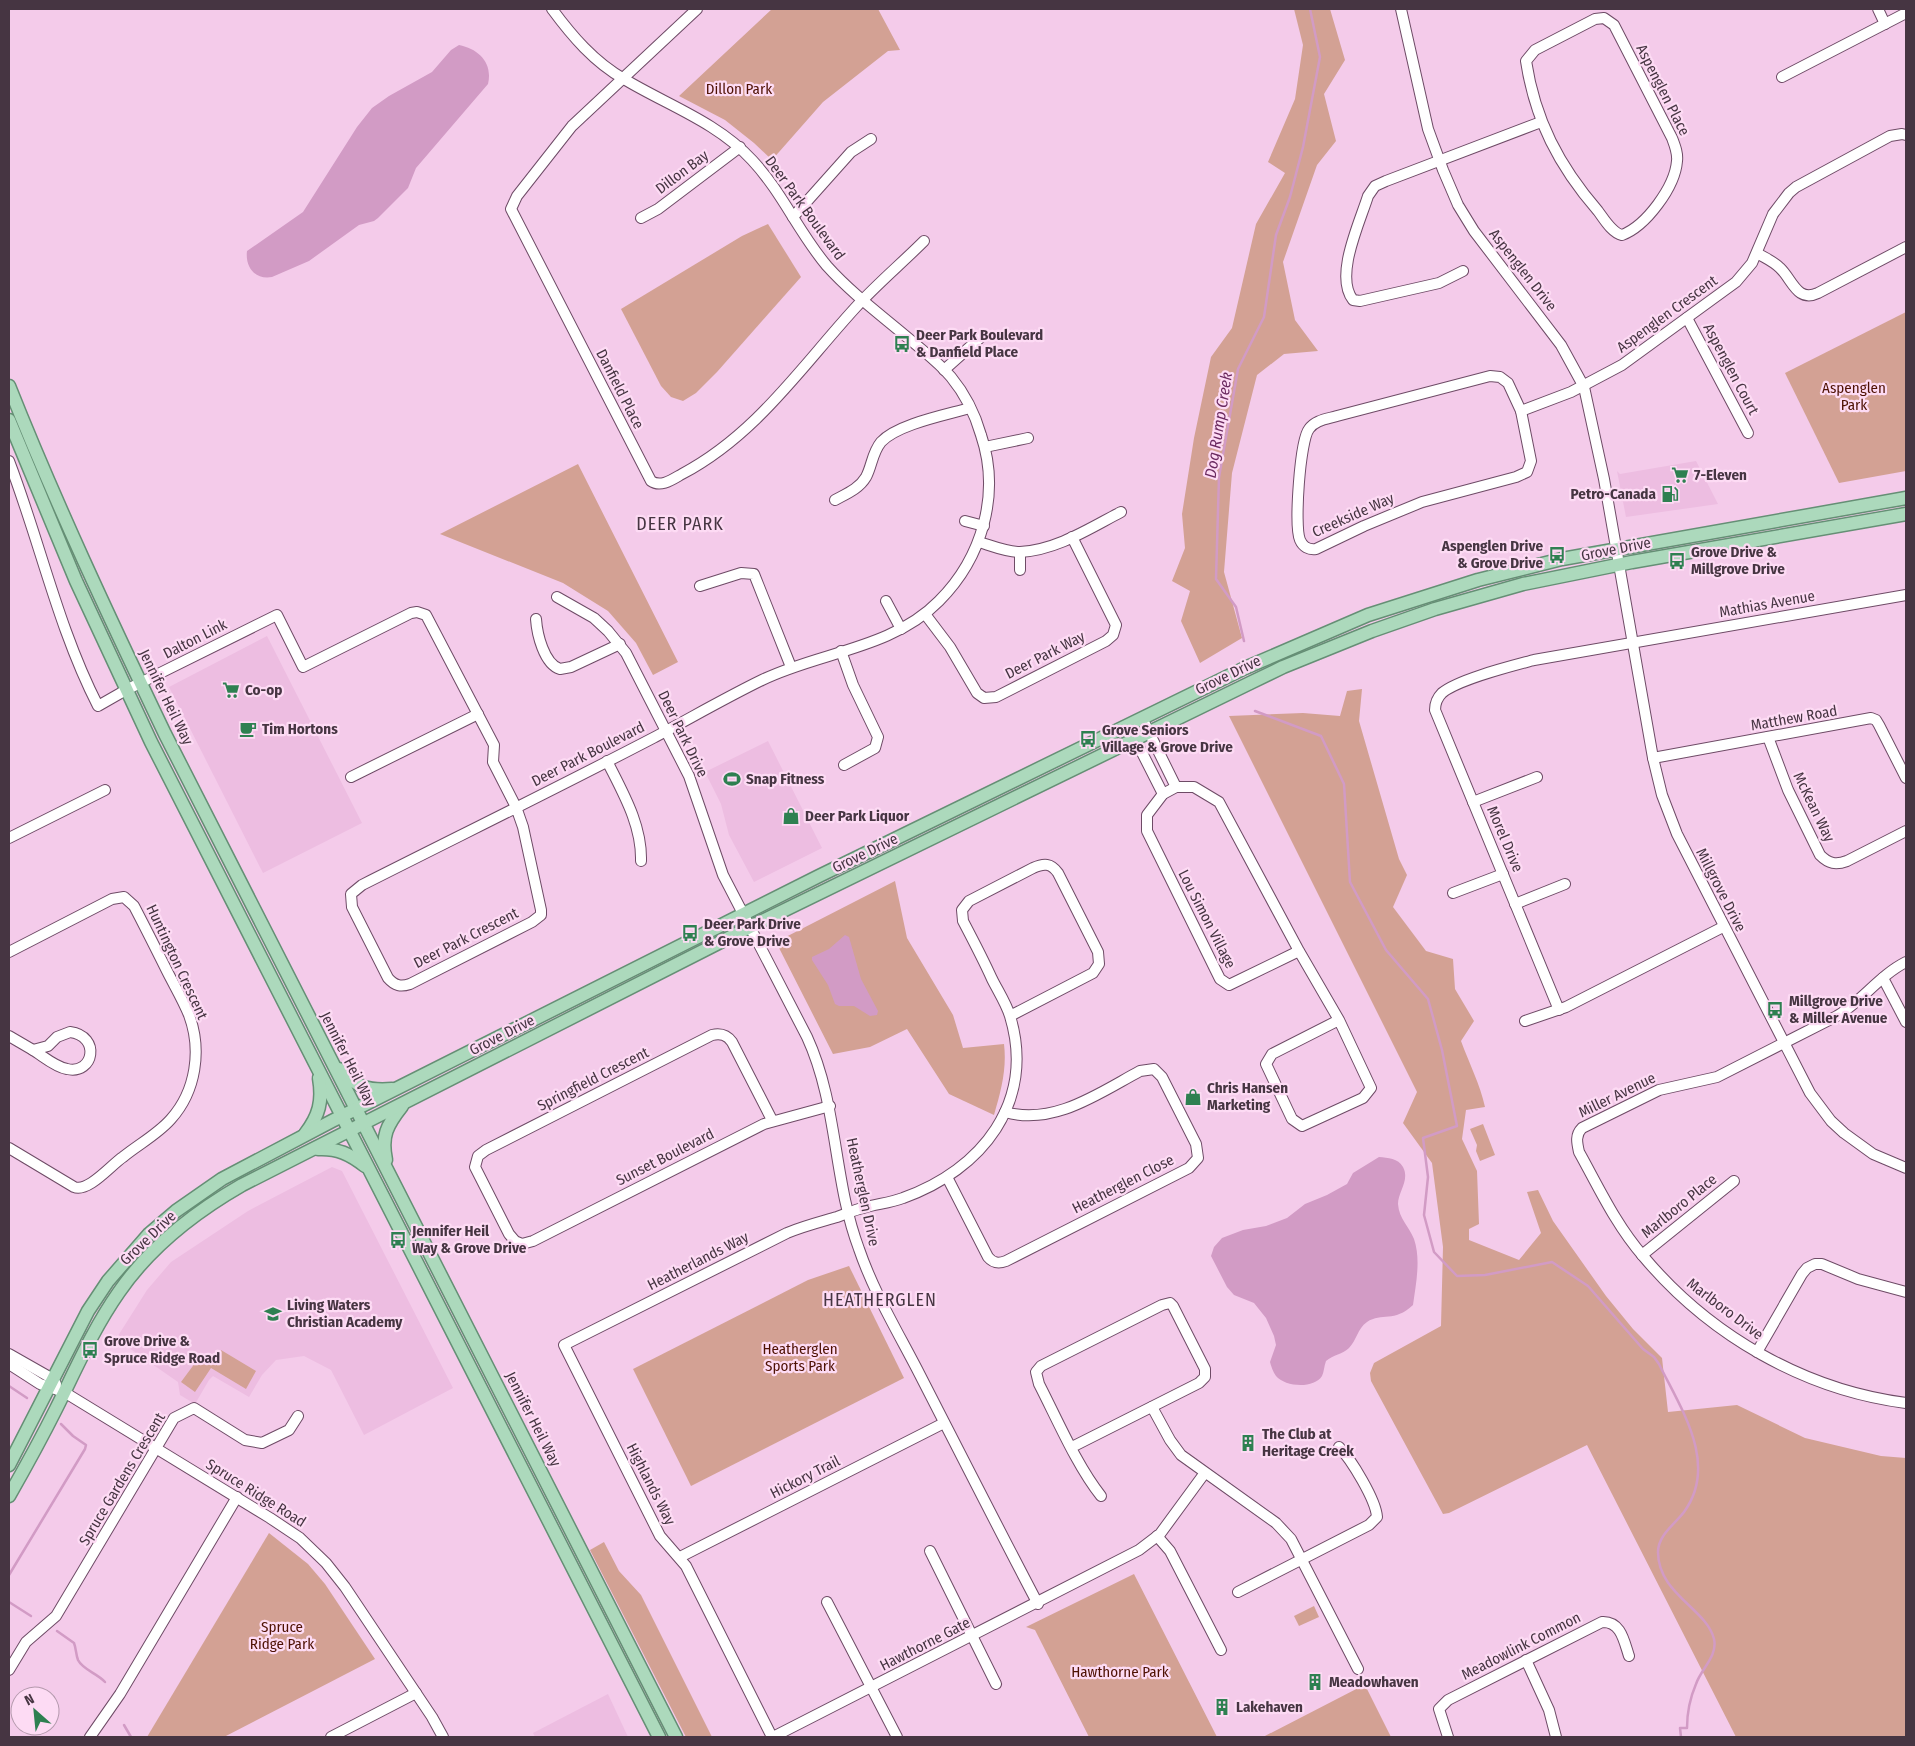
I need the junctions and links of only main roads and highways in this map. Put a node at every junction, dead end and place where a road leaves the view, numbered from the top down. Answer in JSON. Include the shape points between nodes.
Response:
{"nodes":[{"id":1,"x":9,"y":386,"type":"edge"},
{"id":2,"x":9,"y":420,"type":"edge"},
{"id":3,"x":1906,"y":498,"type":"edge"},
{"id":4,"x":1906,"y":514,"type":"edge"},
{"id":5,"x":331,"y":1060,"type":"junction"},
{"id":6,"x":318,"y":1068,"type":"junction"},
{"id":7,"x":397,"y":1089,"type":"junction"},
{"id":8,"x":406,"y":1102,"type":"junction"},
{"id":9,"x":356,"y":1110,"type":"junction"},
{"id":10,"x":342,"y":1116,"type":"junction"},
{"id":11,"x":363,"y":1124,"type":"junction"},
{"id":12,"x":350,"y":1131,"type":"junction"},
{"id":13,"x":302,"y":1137,"type":"junction"},
{"id":14,"x":312,"y":1150,"type":"junction"},
{"id":15,"x":369,"y":1168,"type":"junction"},
{"id":16,"x":389,"y":1173,"type":"junction"},
{"id":17,"x":9,"y":1466,"type":"edge"},
{"id":18,"x":9,"y":1496,"type":"edge"},
{"id":19,"x":658,"y":1737,"type":"edge"},
{"id":20,"x":676,"y":1737,"type":"edge"}],
"edges":[{"from":1,"to":5,"type":"main road","name":"Jennifer Heil Way","via":[[55,499],[141,683]]},
{"from":2,"to":6,"type":"main road","name":"Jennifer Heil Way","via":[[60,544],[126,690]]},
{"from":3,"to":7,"type":"main road","name":"Grove Drive","via":[[1519,569],[1368,615],[1245,668],[1142,718]]},
{"from":4,"to":8,"type":"main road","name":"Grove Drive","via":[[1556,577],[1481,596],[1372,631],[1283,667],[1149,732],[750,927]]},
{"from":5,"to":7,"type":"main road","via":[[363,1088]]},
{"from":5,"to":9,"type":"main road","name":"Jennifer Heil Way"},
{"from":6,"to":10,"type":"main road","name":"Jennifer Heil Way"},
{"from":6,"to":13,"type":"main road","via":[[322,1093],[320,1110]]},
{"from":7,"to":9,"type":"main road","name":"Grove Drive"},
{"from":8,"to":11,"type":"main road","name":"Grove Drive"},
{"from":8,"to":16,"type":"main road","via":[[386,1130],[384,1148]]},
{"from":9,"to":10,"type":"main road","name":"Grove Drive"},
{"from":9,"to":11,"type":"main road","name":"Jennifer Heil Way"},
{"from":10,"to":12,"type":"main road","name":"Jennifer Heil Way"},
{"from":10,"to":13,"type":"main road","name":"Grove Drive"},
{"from":11,"to":12,"type":"main road","name":"Grove Drive"},
{"from":11,"to":16,"type":"main road","name":"Jennifer Heil Way"},
{"from":12,"to":14,"type":"main road","name":"Grove Drive"},
{"from":12,"to":15,"type":"main road","name":"Jennifer Heil Way"},
{"from":13,"to":17,"type":"main road","name":"Grove Drive","via":[[198,1195],[149,1234],[108,1281],[88,1311]]},
{"from":14,"to":15,"type":"main road","via":[[331,1148],[343,1151]]},
{"from":14,"to":18,"type":"main road","name":"Grove Drive","via":[[229,1193],[192,1218],[161,1244],[120,1290]]},
{"from":15,"to":19,"type":"main road","name":"Jennifer Heil Way"},
{"from":16,"to":20,"type":"main road","name":"Jennifer Heil Way"}]}
